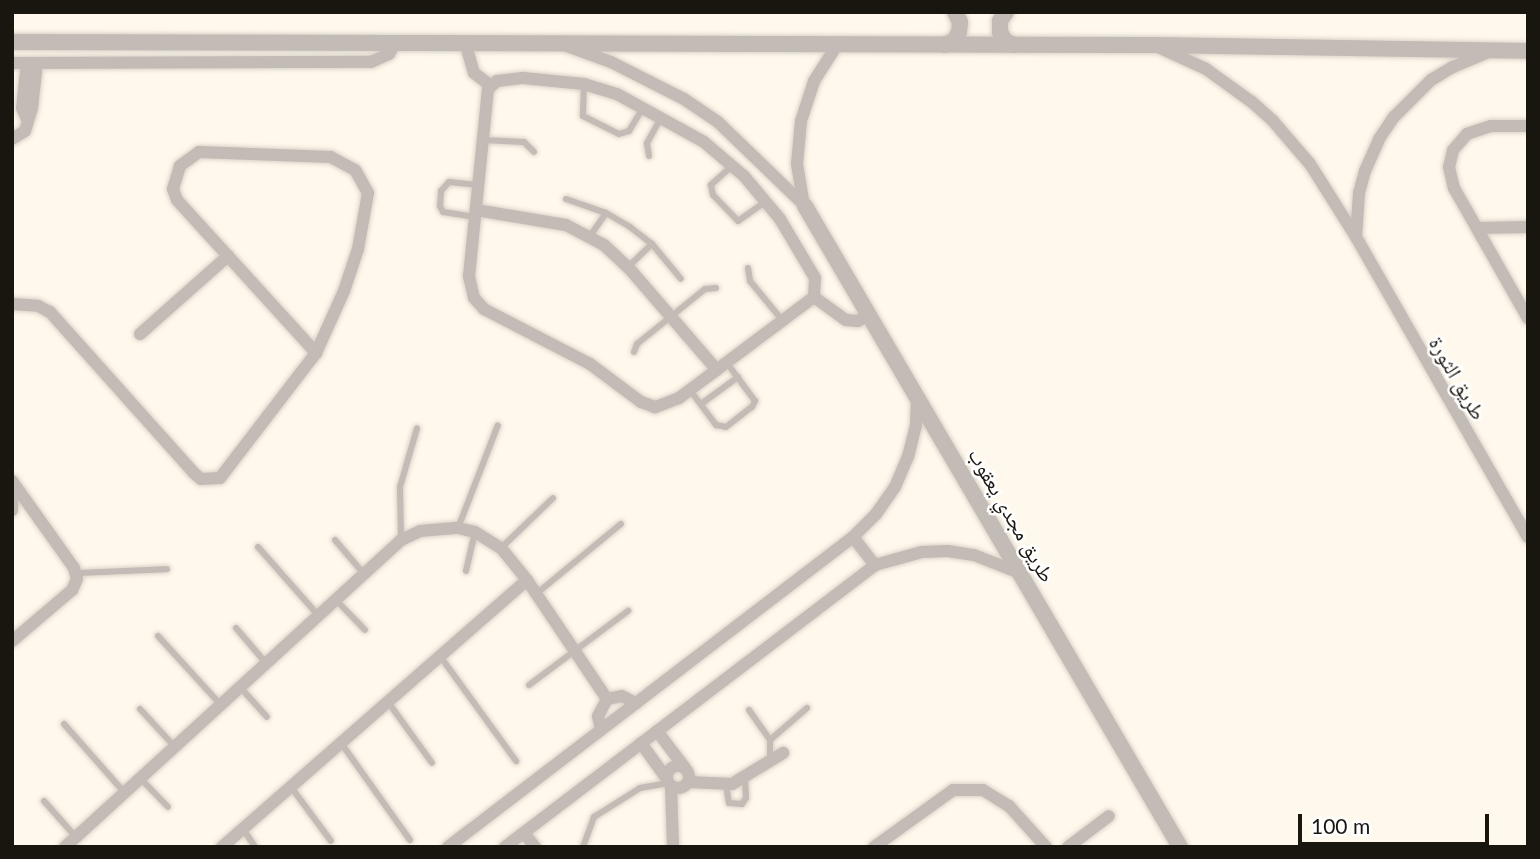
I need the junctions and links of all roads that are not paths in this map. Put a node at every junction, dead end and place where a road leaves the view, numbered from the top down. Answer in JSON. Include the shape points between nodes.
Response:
{"nodes":[{"id":1,"x":955,"y":12,"type":"edge"},
{"id":2,"x":1006,"y":12,"type":"edge"},
{"id":3,"x":465,"y":41,"type":"junction"},
{"id":4,"x":12,"y":42,"type":"edge"},
{"id":5,"x":123,"y":42,"type":"junction"},
{"id":6,"x":396,"y":42,"type":"junction"},
{"id":7,"x":554,"y":42,"type":"junction"},
{"id":8,"x":837,"y":45,"type":"junction"},
{"id":9,"x":1154,"y":45,"type":"junction"},
{"id":10,"x":944,"y":46,"type":"junction"},
{"id":11,"x":1014,"y":46,"type":"junction"},
{"id":12,"x":1528,"y":51,"type":"edge"},
{"id":13,"x":1488,"y":52,"type":"junction"},
{"id":14,"x":119,"y":62,"type":"junction"},
{"id":15,"x":12,"y":63,"type":"edge"},
{"id":16,"x":32,"y":63,"type":"junction"},
{"id":17,"x":584,"y":84,"type":"junction"},
{"id":18,"x":491,"y":86,"type":"junction"},
{"id":19,"x":643,"y":106,"type":"junction"},
{"id":20,"x":662,"y":117,"type":"junction"},
{"id":21,"x":1528,"y":127,"type":"edge"},
{"id":22,"x":12,"y":139,"type":"edge"},
{"id":23,"x":483,"y":140,"type":"junction"},
{"id":24,"x":534,"y":152,"type":"dead end"},
{"id":25,"x":649,"y":156,"type":"dead end"},
{"id":26,"x":733,"y":165,"type":"junction"},
{"id":27,"x":478,"y":185,"type":"junction"},
{"id":28,"x":566,"y":199,"type":"dead end"},
{"id":29,"x":766,"y":202,"type":"junction"},
{"id":30,"x":805,"y":206,"type":"junction"},
{"id":31,"x":475,"y":213,"type":"junction"},
{"id":32,"x":606,"y":213,"type":"junction"},
{"id":33,"x":1528,"y":227,"type":"edge"},
{"id":34,"x":1477,"y":228,"type":"junction"},
{"id":35,"x":590,"y":236,"type":"junction"},
{"id":36,"x":1356,"y":237,"type":"junction"},
{"id":37,"x":652,"y":244,"type":"junction"},
{"id":38,"x":228,"y":256,"type":"junction"},
{"id":39,"x":628,"y":267,"type":"junction"},
{"id":40,"x":748,"y":268,"type":"dead end"},
{"id":41,"x":681,"y":279,"type":"dead end"},
{"id":42,"x":716,"y":288,"type":"dead end"},
{"id":43,"x":814,"y":297,"type":"junction"},
{"id":44,"x":12,"y":304,"type":"edge"},
{"id":45,"x":870,"y":313,"type":"junction"},
{"id":46,"x":671,"y":316,"type":"junction"},
{"id":47,"x":1528,"y":318,"type":"edge"},
{"id":48,"x":783,"y":322,"type":"junction"},
{"id":49,"x":140,"y":334,"type":"dead end"},
{"id":50,"x":634,"y":352,"type":"dead end"},
{"id":51,"x":316,"y":353,"type":"junction"},
{"id":52,"x":722,"y":366,"type":"junction"},
{"id":53,"x":738,"y":377,"type":"junction"},
{"id":54,"x":690,"y":390,"type":"junction"},
{"id":55,"x":917,"y":393,"type":"junction"},
{"id":56,"x":701,"y":404,"type":"junction"},
{"id":57,"x":498,"y":425,"type":"dead end"},
{"id":58,"x":417,"y":428,"type":"dead end"},
{"id":59,"x":13,"y":481,"type":"edge"},
{"id":60,"x":554,"y":498,"type":"dead end"},
{"id":61,"x":12,"y":510,"type":"edge"},
{"id":62,"x":621,"y":524,"type":"dead end"},
{"id":63,"x":458,"y":528,"type":"junction"},
{"id":64,"x":475,"y":532,"type":"junction"},
{"id":65,"x":853,"y":537,"type":"junction"},
{"id":66,"x":1528,"y":537,"type":"edge"},
{"id":67,"x":335,"y":540,"type":"dead end"},
{"id":68,"x":401,"y":540,"type":"junction"},
{"id":69,"x":258,"y":547,"type":"dead end"},
{"id":70,"x":500,"y":548,"type":"junction"},
{"id":71,"x":875,"y":565,"type":"junction"},
{"id":72,"x":167,"y":569,"type":"dead end"},
{"id":73,"x":466,"y":571,"type":"dead end"},
{"id":74,"x":76,"y":573,"type":"junction"},
{"id":75,"x":364,"y":573,"type":"junction"},
{"id":76,"x":1022,"y":574,"type":"junction"},
{"id":77,"x":527,"y":580,"type":"junction"},
{"id":78,"x":536,"y":594,"type":"junction"},
{"id":79,"x":335,"y":599,"type":"junction"},
{"id":80,"x":628,"y":611,"type":"dead end"},
{"id":81,"x":318,"y":615,"type":"junction"},
{"id":82,"x":236,"y":628,"type":"dead end"},
{"id":83,"x":365,"y":630,"type":"dead end"},
{"id":84,"x":158,"y":636,"type":"dead end"},
{"id":85,"x":12,"y":641,"type":"edge"},
{"id":86,"x":575,"y":651,"type":"junction"},
{"id":87,"x":440,"y":656,"type":"junction"},
{"id":88,"x":266,"y":663,"type":"junction"},
{"id":89,"x":529,"y":685,"type":"dead end"},
{"id":90,"x":240,"y":687,"type":"junction"},
{"id":91,"x":607,"y":699,"type":"junction"},
{"id":92,"x":387,"y":702,"type":"junction"},
{"id":93,"x":636,"y":703,"type":"junction"},
{"id":94,"x":220,"y":704,"type":"junction"},
{"id":95,"x":807,"y":708,"type":"dead end"},
{"id":96,"x":140,"y":709,"type":"dead end"},
{"id":97,"x":749,"y":710,"type":"dead end"},
{"id":98,"x":267,"y":717,"type":"dead end"},
{"id":99,"x":64,"y":724,"type":"dead end"},
{"id":100,"x":601,"y":730,"type":"junction"},
{"id":101,"x":657,"y":731,"type":"junction"},
{"id":102,"x":770,"y":740,"type":"junction"},
{"id":103,"x":341,"y":743,"type":"junction"},
{"id":104,"x":641,"y":743,"type":"junction"},
{"id":105,"x":174,"y":746,"type":"junction"},
{"id":106,"x":783,"y":753,"type":"dead end"},
{"id":107,"x":516,"y":761,"type":"dead end"},
{"id":108,"x":769,"y":762,"type":"junction"},
{"id":109,"x":432,"y":763,"type":"dead end"},
{"id":110,"x":685,"y":768,"type":"junction"},
{"id":111,"x":139,"y":777,"type":"junction"},
{"id":112,"x":745,"y":779,"type":"junction"},
{"id":113,"x":689,"y":782,"type":"junction"},
{"id":114,"x":669,"y":783,"type":"junction"},
{"id":115,"x":726,"y":785,"type":"junction"},
{"id":116,"x":290,"y":787,"type":"junction"},
{"id":117,"x":124,"y":792,"type":"junction"},
{"id":118,"x":44,"y":801,"type":"dead end"},
{"id":119,"x":168,"y":807,"type":"dead end"},
{"id":120,"x":1108,"y":816,"type":"dead end"},
{"id":121,"x":243,"y":829,"type":"junction"},
{"id":122,"x":524,"y":833,"type":"junction"},
{"id":123,"x":76,"y":836,"type":"junction"},
{"id":124,"x":410,"y":840,"type":"dead end"},
{"id":125,"x":331,"y":841,"type":"dead end"},
{"id":126,"x":65,"y":847,"type":"edge"},
{"id":127,"x":88,"y":847,"type":"edge"},
{"id":128,"x":222,"y":847,"type":"edge"},
{"id":129,"x":255,"y":847,"type":"edge"},
{"id":130,"x":448,"y":847,"type":"edge"},
{"id":131,"x":505,"y":847,"type":"edge"},
{"id":132,"x":535,"y":847,"type":"edge"},
{"id":133,"x":583,"y":847,"type":"edge"},
{"id":134,"x":673,"y":847,"type":"edge"},
{"id":135,"x":874,"y":847,"type":"edge"},
{"id":136,"x":1046,"y":847,"type":"edge"},
{"id":137,"x":1068,"y":847,"type":"edge"},
{"id":138,"x":1180,"y":847,"type":"edge"}],
"edges":[{"from":1,"to":10,"type":"street","via":[[960,32]]},
{"from":2,"to":11,"type":"street","via":[[1000,32]]},
{"from":3,"to":6,"type":"street"},
{"from":3,"to":7,"type":"street"},
{"from":3,"to":18,"type":"street","via":[[474,74]]},
{"from":4,"to":5,"type":"street"},
{"from":5,"to":6,"type":"street"},
{"from":5,"to":14,"type":"street"},
{"from":6,"to":14,"type":"street","via":[[388,54],[371,62]]},
{"from":7,"to":8,"type":"street"},
{"from":7,"to":30,"type":"street","name":"طريق مجدي يعقوب","via":[[611,62],[718,121]]},
{"from":8,"to":10,"type":"street"},
{"from":8,"to":30,"type":"street","name":"طريق مجدي يعقوب","via":[[814,81],[801,121],[797,164]]},
{"from":9,"to":11,"type":"street"},
{"from":9,"to":13,"type":"street"},
{"from":9,"to":36,"type":"street","name":"طريق الثورة","via":[[1214,75],[1273,121],[1310,164]]},
{"from":10,"to":11,"type":"street"},
{"from":12,"to":13,"type":"street"},
{"from":13,"to":36,"type":"street","via":[[1431,80],[1394,117],[1365,171]]},
{"from":14,"to":16,"type":"street"},
{"from":15,"to":16,"type":"street"},
{"from":16,"to":22,"type":"street","via":[[22,108],[27,119],[25,131]]},
{"from":17,"to":18,"type":"street","via":[[523,78]]},
{"from":17,"to":19,"type":"street"},
{"from":17,"to":19,"type":"lane","via":[[583,116],[619,134],[629,131]]},
{"from":18,"to":23,"type":"street"},
{"from":19,"to":20,"type":"street"},
{"from":20,"to":25,"type":"lane","via":[[647,143]]},
{"from":20,"to":26,"type":"street"},
{"from":21,"to":34,"type":"street","via":[[1478,128],[1453,150],[1452,182]]},
{"from":23,"to":24,"type":"lane","via":[[524,142]]},
{"from":23,"to":27,"type":"street"},
{"from":26,"to":29,"type":"street"},
{"from":26,"to":29,"type":"lane","via":[[710,188],[735,220],[743,220]]},
{"from":27,"to":31,"type":"street"},
{"from":27,"to":31,"type":"lane","via":[[449,182],[441,191],[443,212]]},
{"from":28,"to":32,"type":"lane"},
{"from":29,"to":43,"type":"street","via":[[815,278]]},
{"from":30,"to":45,"type":"street","name":"طريق مجدي يعقوب"},
{"from":31,"to":35,"type":"street","via":[[540,218]]},
{"from":31,"to":54,"type":"street","via":[[468,276],[474,298],[484,309],[590,364],[648,406],[669,404]]},
{"from":32,"to":35,"type":"lane"},
{"from":32,"to":37,"type":"lane"},
{"from":33,"to":34,"type":"street"},
{"from":34,"to":47,"type":"street"},
{"from":35,"to":39,"type":"street"},
{"from":36,"to":66,"type":"street","name":"طريق الثورة"},
{"from":37,"to":39,"type":"lane"},
{"from":37,"to":41,"type":"lane"},
{"from":38,"to":49,"type":"street"},
{"from":38,"to":51,"type":"street"},
{"from":38,"to":51,"type":"street","via":[[177,200],[174,177],[188,157],[199,152],[331,157],[355,170],[368,193],[358,248]]},
{"from":39,"to":46,"type":"street"},
{"from":40,"to":48,"type":"lane","via":[[750,281]]},
{"from":42,"to":46,"type":"lane","via":[[705,289]]},
{"from":43,"to":45,"type":"street","via":[[846,320],[858,321]]},
{"from":43,"to":48,"type":"street"},
{"from":44,"to":51,"type":"street","via":[[50,312],[194,473],[211,481],[220,478]]},
{"from":45,"to":55,"type":"street","name":"طريق مجدي يعقوب"},
{"from":46,"to":50,"type":"lane","via":[[637,344]]},
{"from":46,"to":52,"type":"street"},
{"from":48,"to":52,"type":"street"},
{"from":52,"to":53,"type":"lane"},
{"from":52,"to":54,"type":"street"},
{"from":53,"to":56,"type":"lane"},
{"from":53,"to":56,"type":"lane","via":[[754,404],[726,427],[716,425]]},
{"from":54,"to":56,"type":"lane"},
{"from":55,"to":65,"type":"street","via":[[913,436],[895,487]]},
{"from":55,"to":76,"type":"street","name":"طريق مجدي يعقوب"},
{"from":57,"to":63,"type":"lane"},
{"from":58,"to":68,"type":"lane","via":[[400,487]]},
{"from":59,"to":61,"type":"street"},
{"from":59,"to":74,"type":"street"},
{"from":60,"to":70,"type":"lane"},
{"from":62,"to":78,"type":"lane"},
{"from":63,"to":64,"type":"street"},
{"from":63,"to":68,"type":"street","via":[[420,531]]},
{"from":64,"to":70,"type":"street"},
{"from":64,"to":73,"type":"lane"},
{"from":65,"to":71,"type":"street"},
{"from":65,"to":93,"type":"street"},
{"from":67,"to":75,"type":"lane"},
{"from":68,"to":75,"type":"street"},
{"from":69,"to":81,"type":"lane"},
{"from":70,"to":77,"type":"street"},
{"from":71,"to":76,"type":"street","via":[[922,552],[948,551],[999,563]]},
{"from":71,"to":101,"type":"street"},
{"from":72,"to":74,"type":"lane"},
{"from":74,"to":85,"type":"street","via":[[72,590]]},
{"from":75,"to":79,"type":"street"},
{"from":76,"to":138,"type":"street","name":"طريق مجدي يعقوب"},
{"from":77,"to":78,"type":"street"},
{"from":77,"to":87,"type":"street"},
{"from":78,"to":86,"type":"street"},
{"from":79,"to":81,"type":"street"},
{"from":79,"to":83,"type":"lane"},
{"from":80,"to":86,"type":"lane"},
{"from":81,"to":88,"type":"street"},
{"from":82,"to":88,"type":"lane"},
{"from":84,"to":94,"type":"lane"},
{"from":86,"to":89,"type":"lane"},
{"from":86,"to":91,"type":"street"},
{"from":87,"to":92,"type":"street"},
{"from":87,"to":107,"type":"lane"},
{"from":88,"to":90,"type":"street"},
{"from":90,"to":94,"type":"street"},
{"from":90,"to":98,"type":"lane"},
{"from":91,"to":93,"type":"street","via":[[622,696]]},
{"from":91,"to":100,"type":"street","via":[[597,716]]},
{"from":92,"to":103,"type":"street"},
{"from":92,"to":109,"type":"lane"},
{"from":93,"to":100,"type":"street"},
{"from":94,"to":105,"type":"street"},
{"from":95,"to":102,"type":"lane"},
{"from":96,"to":105,"type":"lane"},
{"from":97,"to":102,"type":"lane"},
{"from":99,"to":117,"type":"lane"},
{"from":100,"to":130,"type":"street"},
{"from":101,"to":104,"type":"street"},
{"from":101,"to":110,"type":"street"},
{"from":102,"to":108,"type":"lane"},
{"from":103,"to":116,"type":"street"},
{"from":103,"to":124,"type":"lane"},
{"from":104,"to":114,"type":"street"},
{"from":104,"to":122,"type":"street"},
{"from":105,"to":111,"type":"street"},
{"from":106,"to":108,"type":"street"},
{"from":108,"to":112,"type":"street"},
{"from":110,"to":113,"type":"street"},
{"from":110,"to":114,"type":"street","via":[[673,768]]},
{"from":111,"to":117,"type":"street"},
{"from":111,"to":119,"type":"lane"},
{"from":112,"to":115,"type":"street"},
{"from":112,"to":115,"type":"lane","via":[[742,804],[729,803]]},
{"from":113,"to":114,"type":"street","via":[[683,788]]},
{"from":113,"to":115,"type":"street"},
{"from":114,"to":133,"type":"lane","via":[[640,788],[594,817]]},
{"from":114,"to":134,"type":"street"},
{"from":116,"to":121,"type":"street"},
{"from":116,"to":125,"type":"lane"},
{"from":117,"to":123,"type":"street"},
{"from":118,"to":123,"type":"lane"},
{"from":120,"to":137,"type":"street"},
{"from":121,"to":128,"type":"street"},
{"from":121,"to":129,"type":"lane"},
{"from":122,"to":131,"type":"street"},
{"from":122,"to":132,"type":"street"},
{"from":123,"to":126,"type":"street"},
{"from":123,"to":127,"type":"street"},
{"from":135,"to":136,"type":"street","via":[[953,790],[983,790],[1009,806]]}]}
